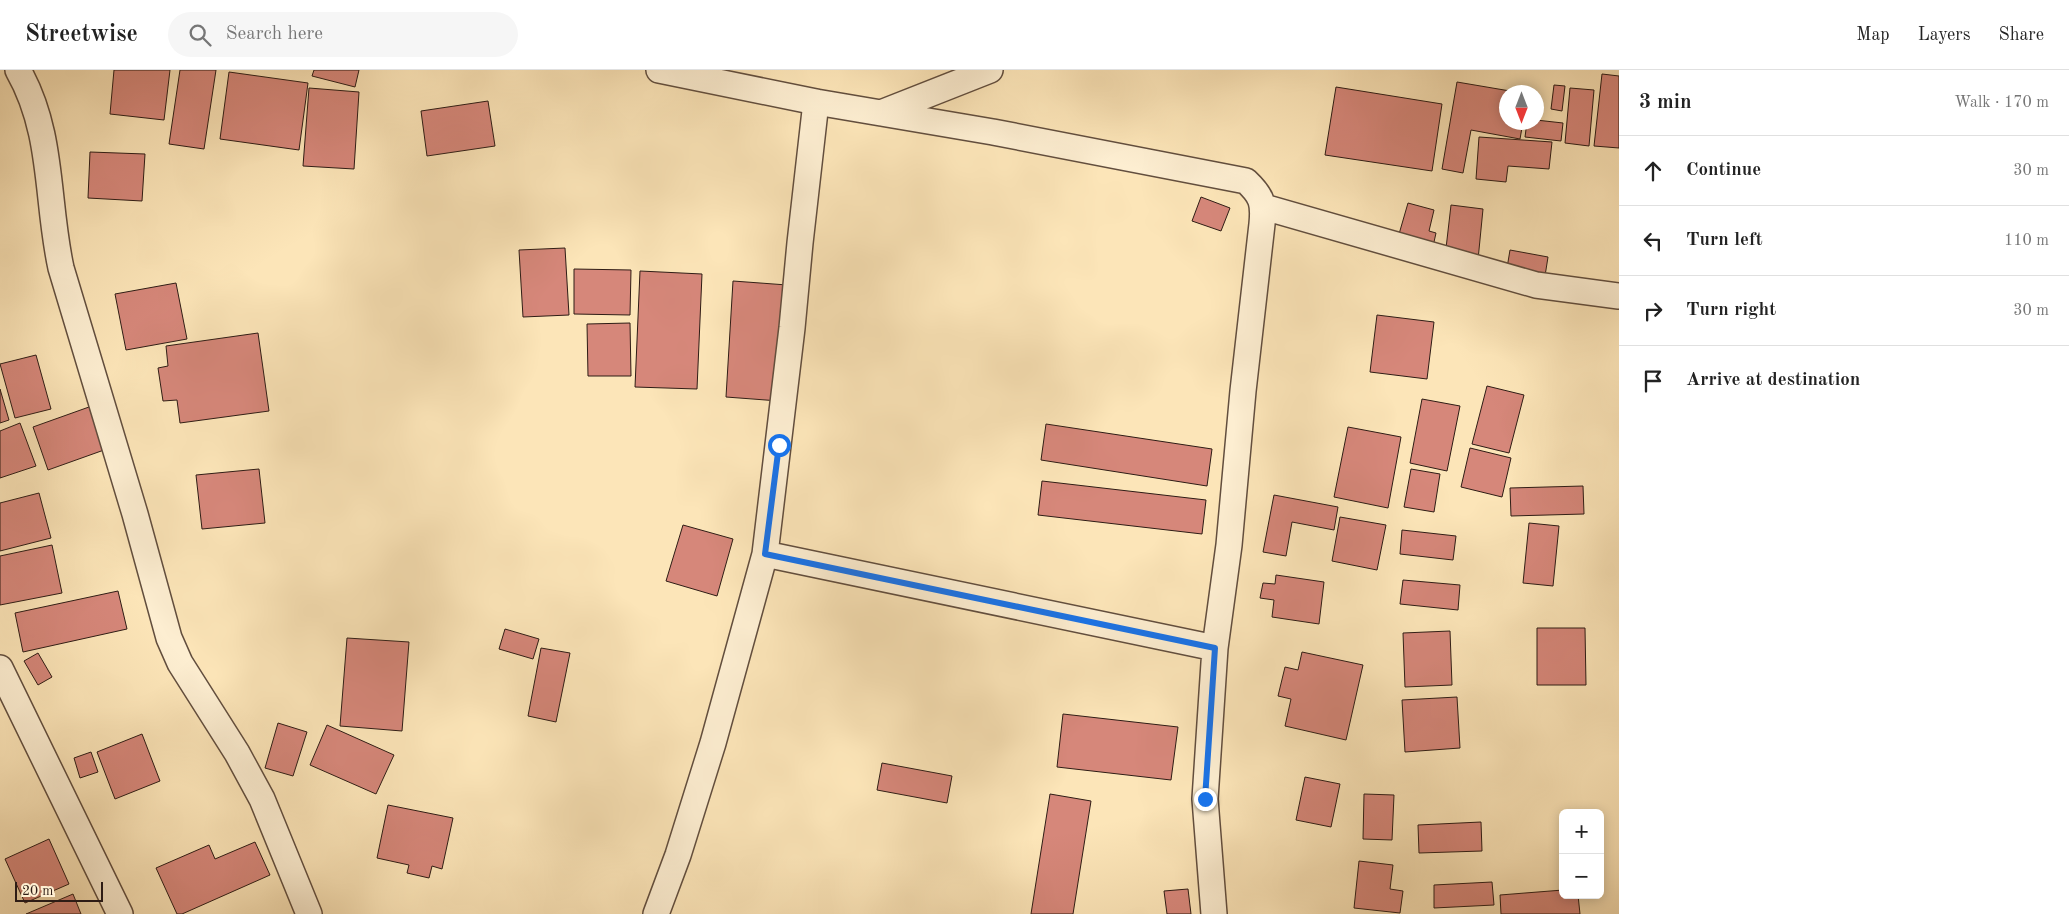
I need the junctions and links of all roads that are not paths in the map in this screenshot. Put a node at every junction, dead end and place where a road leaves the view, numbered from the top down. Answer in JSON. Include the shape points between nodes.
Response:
{"nodes":[{"id":1,"x":18,"y":70,"type":"edge"},
{"id":2,"x":659,"y":70,"type":"edge"},
{"id":3,"x":990,"y":70,"type":"edge"},
{"id":4,"x":816,"y":102,"type":"junction"},
{"id":5,"x":881,"y":114,"type":"junction"},
{"id":6,"x":1264,"y":207,"type":"junction"},
{"id":7,"x":1619,"y":296,"type":"edge"},
{"id":8,"x":765,"y":554,"type":"junction"},
{"id":9,"x":1215,"y":648,"type":"junction"},
{"id":10,"x":0,"y":668,"type":"edge"},
{"id":11,"x":120,"y":914,"type":"edge"},
{"id":12,"x":309,"y":914,"type":"edge"},
{"id":13,"x":656,"y":914,"type":"edge"},
{"id":14,"x":1214,"y":914,"type":"edge"}],
"edges":[{"from":1,"to":12,"type":"street","via":[[34,103],[42,131],[61,268],[169,638],[180,663],[262,799]]},
{"from":2,"to":4,"type":"street"},
{"from":3,"to":5,"type":"street"},
{"from":4,"to":5,"type":"street"},
{"from":4,"to":8,"type":"street"},
{"from":5,"to":6,"type":"street","via":[[993,132],[1246,181],[1258,192]]},
{"from":6,"to":7,"type":"street","via":[[1536,285]]},
{"from":6,"to":9,"type":"street","via":[[1229,545]]},
{"from":8,"to":9,"type":"street"},
{"from":8,"to":13,"type":"street","via":[[713,743]]},
{"from":9,"to":14,"type":"street","via":[[1205,799]]},
{"from":10,"to":11,"type":"street"}]}
